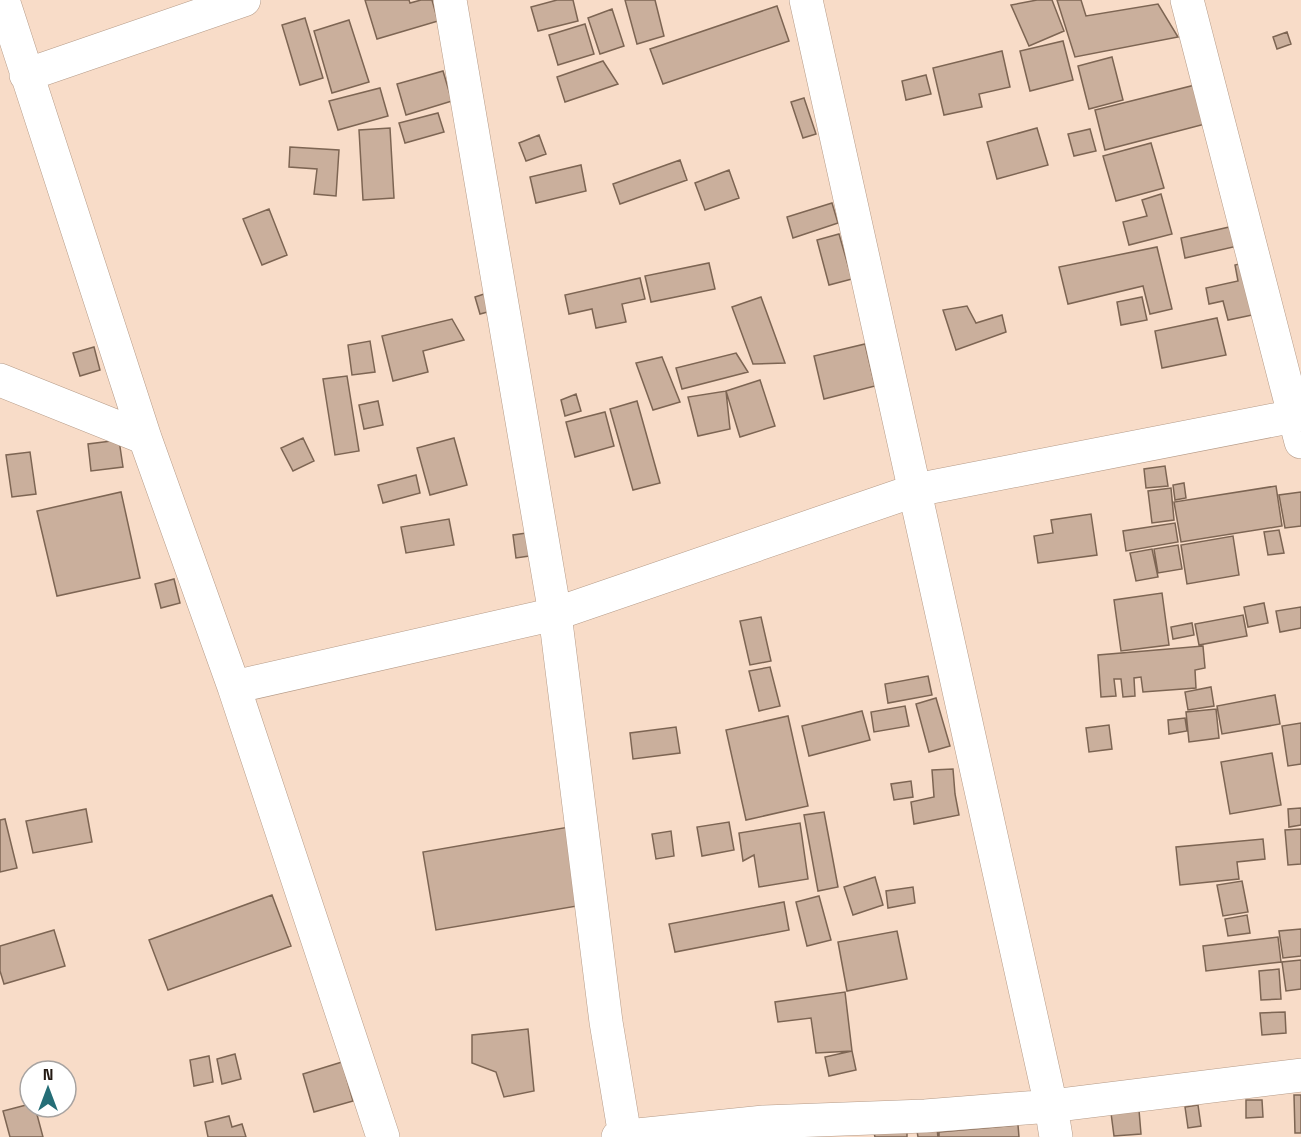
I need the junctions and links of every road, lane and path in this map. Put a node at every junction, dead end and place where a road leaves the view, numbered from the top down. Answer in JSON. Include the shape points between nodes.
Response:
{"nodes":[{"id":1,"x":3,"y":0,"type":"edge"},
{"id":2,"x":244,"y":0,"type":"edge"},
{"id":3,"x":450,"y":0,"type":"edge"},
{"id":4,"x":806,"y":0,"type":"edge"},
{"id":5,"x":1186,"y":0,"type":"edge"},
{"id":6,"x":26,"y":75,"type":"junction"},
{"id":7,"x":0,"y":380,"type":"edge"},
{"id":8,"x":1297,"y":429,"type":"edge"},
{"id":9,"x":145,"y":438,"type":"junction"},
{"id":10,"x":916,"y":490,"type":"junction"},
{"id":11,"x":555,"y":614,"type":"junction"},
{"id":12,"x":234,"y":687,"type":"junction"},
{"id":13,"x":1301,"y":1075,"type":"edge"},
{"id":14,"x":1054,"y":1121,"type":"edge"},
{"id":15,"x":621,"y":1136,"type":"edge"},
{"id":16,"x":383,"y":1137,"type":"edge"}],
"edges":[{"from":1,"to":6,"type":"street"},
{"from":2,"to":6,"type":"street"},
{"from":3,"to":11,"type":"street"},
{"from":4,"to":10,"type":"street"},
{"from":5,"to":8,"type":"street"},
{"from":6,"to":9,"type":"street"},
{"from":7,"to":9,"type":"street"},
{"from":8,"to":10,"type":"street"},
{"from":9,"to":12,"type":"street"},
{"from":10,"to":11,"type":"street"},
{"from":10,"to":14,"type":"street"},
{"from":11,"to":12,"type":"street"},
{"from":11,"to":15,"type":"street"},
{"from":12,"to":16,"type":"street"},
{"from":13,"to":14,"type":"street"},
{"from":14,"to":15,"type":"street","via":[[925,1116],[764,1122]]}]}
